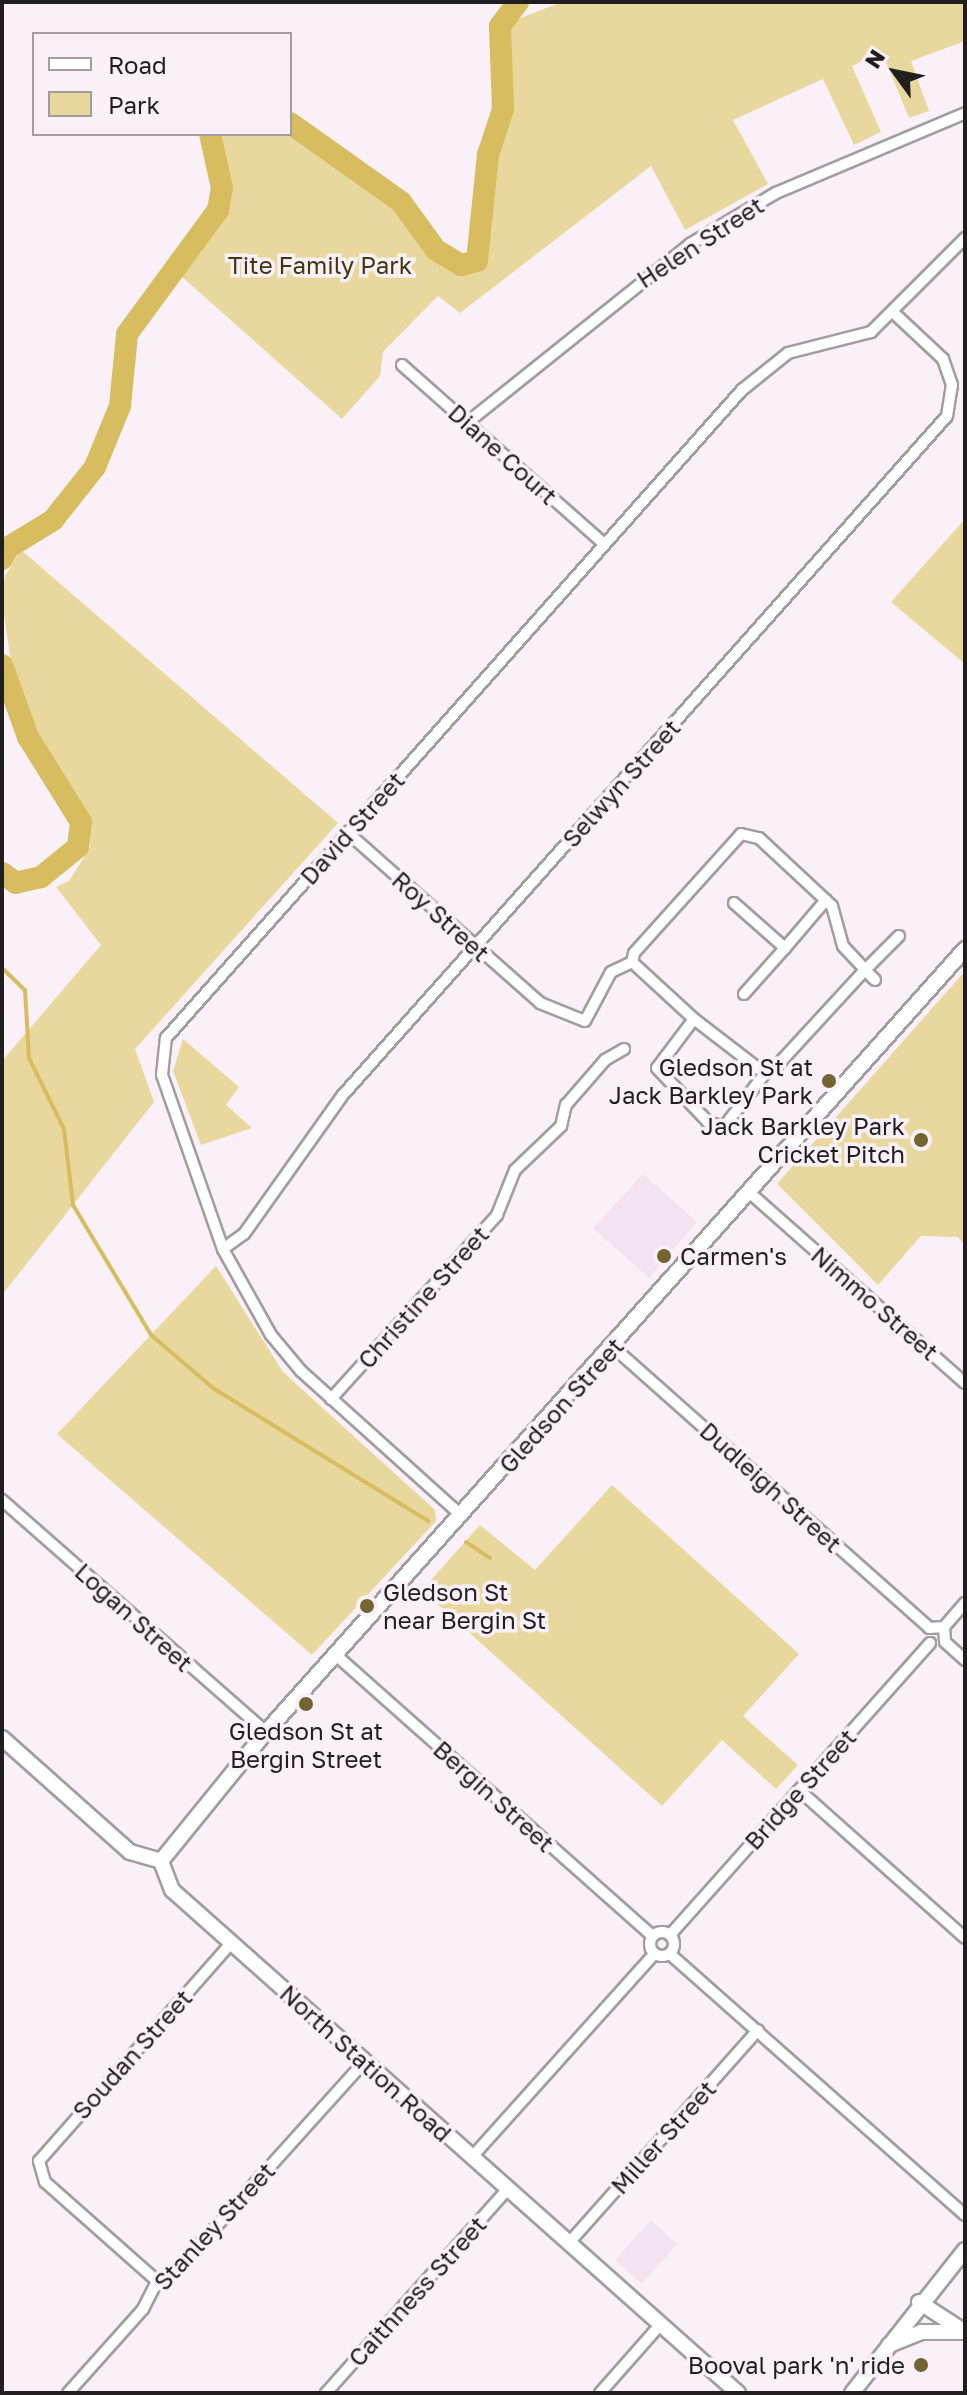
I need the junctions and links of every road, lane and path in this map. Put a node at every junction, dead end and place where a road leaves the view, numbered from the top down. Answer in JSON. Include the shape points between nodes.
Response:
{"nodes":[{"id":1,"x":965,"y":113,"type":"edge"},
{"id":2,"x":965,"y":238,"type":"edge"},
{"id":3,"x":896,"y":315,"type":"junction"},
{"id":4,"x":402,"y":365,"type":"dead end"},
{"id":5,"x":468,"y":422,"type":"junction"},
{"id":6,"x":604,"y":544,"type":"junction"},
{"id":7,"x":347,"y":832,"type":"junction"},
{"id":8,"x":826,"y":900,"type":"junction"},
{"id":9,"x":734,"y":903,"type":"dead end"},
{"id":10,"x":899,"y":936,"type":"dead end"},
{"id":11,"x":476,"y":947,"type":"junction"},
{"id":12,"x":785,"y":948,"type":"junction"},
{"id":13,"x":965,"y":949,"type":"edge"},
{"id":14,"x":632,"y":962,"type":"junction"},
{"id":15,"x":865,"y":970,"type":"junction"},
{"id":16,"x":875,"y":980,"type":"dead end"},
{"id":17,"x":744,"y":994,"type":"dead end"},
{"id":18,"x":694,"y":1019,"type":"junction"},
{"id":19,"x":624,"y":1049,"type":"dead end"},
{"id":20,"x":766,"y":1072,"type":"junction"},
{"id":21,"x":749,"y":1192,"type":"junction"},
{"id":22,"x":223,"y":1249,"type":"junction"},
{"id":23,"x":613,"y":1347,"type":"junction"},
{"id":24,"x":965,"y":1383,"type":"edge"},
{"id":25,"x":331,"y":1399,"type":"junction"},
{"id":26,"x":2,"y":1500,"type":"edge"},
{"id":27,"x":462,"y":1516,"type":"junction"},
{"id":28,"x":965,"y":1603,"type":"edge"},
{"id":29,"x":944,"y":1627,"type":"junction"},
{"id":30,"x":929,"y":1628,"type":"junction"},
{"id":31,"x":945,"y":1642,"type":"junction"},
{"id":32,"x":930,"y":1643,"type":"junction"},
{"id":33,"x":337,"y":1656,"type":"junction"},
{"id":34,"x":965,"y":1660,"type":"edge"},
{"id":35,"x":266,"y":1732,"type":"junction"},
{"id":36,"x":2,"y":1738,"type":"edge"},
{"id":37,"x":799,"y":1790,"type":"junction"},
{"id":38,"x":161,"y":1861,"type":"junction"},
{"id":39,"x":670,"y":1935,"type":"junction"},
{"id":40,"x":652,"y":1936,"type":"junction"},
{"id":41,"x":965,"y":1938,"type":"edge"},
{"id":42,"x":231,"y":1943,"type":"junction"},
{"id":43,"x":654,"y":1954,"type":"junction"},
{"id":44,"x":670,"y":1954,"type":"junction"},
{"id":45,"x":758,"y":2030,"type":"junction"},
{"id":46,"x":364,"y":2062,"type":"junction"},
{"id":47,"x":472,"y":2157,"type":"junction"},
{"id":48,"x":508,"y":2189,"type":"junction"},
{"id":49,"x":965,"y":2215,"type":"edge"},
{"id":50,"x":568,"y":2244,"type":"junction"},
{"id":51,"x":965,"y":2250,"type":"edge"},
{"id":52,"x":157,"y":2281,"type":"junction"},
{"id":53,"x":919,"y":2302,"type":"junction"},
{"id":54,"x":660,"y":2325,"type":"junction"},
{"id":55,"x":965,"y":2332,"type":"edge"},
{"id":56,"x":882,"y":2349,"type":"junction"},
{"id":57,"x":68,"y":2393,"type":"edge"},
{"id":58,"x":326,"y":2393,"type":"edge"},
{"id":59,"x":600,"y":2393,"type":"edge"},
{"id":60,"x":738,"y":2393,"type":"edge"},
{"id":61,"x":852,"y":2393,"type":"edge"}],
"edges":[{"from":1,"to":5,"type":"street","name":"Helen Street","via":[[776,193],[690,244]]},
{"from":2,"to":3,"type":"street","name":"David Street"},
{"from":3,"to":6,"type":"street","name":"David Street","via":[[871,332],[816,342],[766,367]]},
{"from":3,"to":11,"type":"street","name":"Selwyn Street","via":[[943,359],[952,385],[947,416]]},
{"from":4,"to":5,"type":"street","name":"Diane Court"},
{"from":5,"to":6,"type":"street","name":"Diane Court"},
{"from":6,"to":7,"type":"street","name":"David Street"},
{"from":7,"to":11,"type":"street","name":"Roy Street"},
{"from":7,"to":22,"type":"street","name":"David Street","via":[[166,1038],[159,1057]]},
{"from":8,"to":12,"type":"street"},
{"from":8,"to":14,"type":"street","via":[[759,838],[741,834],[638,945]]},
{"from":8,"to":15,"type":"street","via":[[838,914],[847,955]]},
{"from":9,"to":12,"type":"street"},
{"from":10,"to":15,"type":"street"},
{"from":11,"to":14,"type":"street","name":"Roy Street","via":[[536,1000],[585,1021],[611,972]]},
{"from":11,"to":22,"type":"street","name":"Selwyn Street","via":[[342,1096],[244,1234]]},
{"from":12,"to":17,"type":"street"},
{"from":13,"to":21,"type":"street","name":"Gledson Street"},
{"from":14,"to":18,"type":"street"},
{"from":15,"to":16,"type":"street"},
{"from":15,"to":20,"type":"street","via":[[781,1065]]},
{"from":18,"to":20,"type":"street"},
{"from":18,"to":20,"type":"street","via":[[658,1074],[708,1122],[730,1123]]},
{"from":19,"to":25,"type":"street","name":"Christine Street","via":[[605,1060],[566,1105],[561,1126],[515,1170],[497,1215]]},
{"from":21,"to":23,"type":"street","name":"Gledson Street"},
{"from":21,"to":24,"type":"street","name":"Nimmo Street"},
{"from":22,"to":25,"type":"street","name":"David Street","via":[[286,1356]]},
{"from":23,"to":27,"type":"street","name":"Gledson Street"},
{"from":23,"to":30,"type":"street","name":"Dudleigh Street"},
{"from":25,"to":27,"type":"street","name":"David Street"},
{"from":26,"to":35,"type":"street","name":"Logan Street"},
{"from":27,"to":33,"type":"street","name":"Gledson Street"},
{"from":28,"to":29,"type":"street"},
{"from":29,"to":30,"type":"street"},
{"from":29,"to":31,"type":"street"},
{"from":30,"to":32,"type":"street"},
{"from":31,"to":32,"type":"street"},
{"from":31,"to":34,"type":"street"},
{"from":32,"to":37,"type":"street","name":"Bridge Street"},
{"from":33,"to":35,"type":"street","name":"Gledson Street"},
{"from":33,"to":40,"type":"street","name":"Bergin Street"},
{"from":35,"to":38,"type":"street","name":"Gledson Street"},
{"from":36,"to":38,"type":"street","via":[[130,1852]]},
{"from":37,"to":39,"type":"street","name":"Bridge Street"},
{"from":37,"to":41,"type":"street"},
{"from":38,"to":42,"type":"street","name":"North Station Road","via":[[165,1882]]},
{"from":39,"to":40,"type":"street"},
{"from":39,"to":44,"type":"street"},
{"from":40,"to":43,"type":"street"},
{"from":42,"to":46,"type":"street","name":"North Station Road"},
{"from":42,"to":52,"type":"street","name":"Soudan Street","via":[[47,2149],[38,2168],[45,2182]]},
{"from":43,"to":44,"type":"street"},
{"from":43,"to":47,"type":"street"},
{"from":44,"to":45,"type":"street"},
{"from":45,"to":49,"type":"street"},
{"from":45,"to":50,"type":"street","name":"Miller Street"},
{"from":46,"to":47,"type":"street","name":"North Station Road"},
{"from":46,"to":52,"type":"street","name":"Stanley Street","via":[[176,2271]]},
{"from":47,"to":48,"type":"street","name":"North Station Road"},
{"from":48,"to":50,"type":"street","name":"North Station Road"},
{"from":48,"to":58,"type":"street","name":"Caithness Street"},
{"from":50,"to":54,"type":"street","name":"North Station Road"},
{"from":51,"to":53,"type":"street"},
{"from":52,"to":57,"type":"street","name":"Stanley Street","via":[[143,2309]]},
{"from":53,"to":55,"type":"street"},
{"from":53,"to":56,"type":"street"},
{"from":54,"to":59,"type":"street"},
{"from":54,"to":60,"type":"street","name":"North Station Road"},
{"from":55,"to":56,"type":"street","via":[[911,2334]]},
{"from":56,"to":61,"type":"street"}]}
